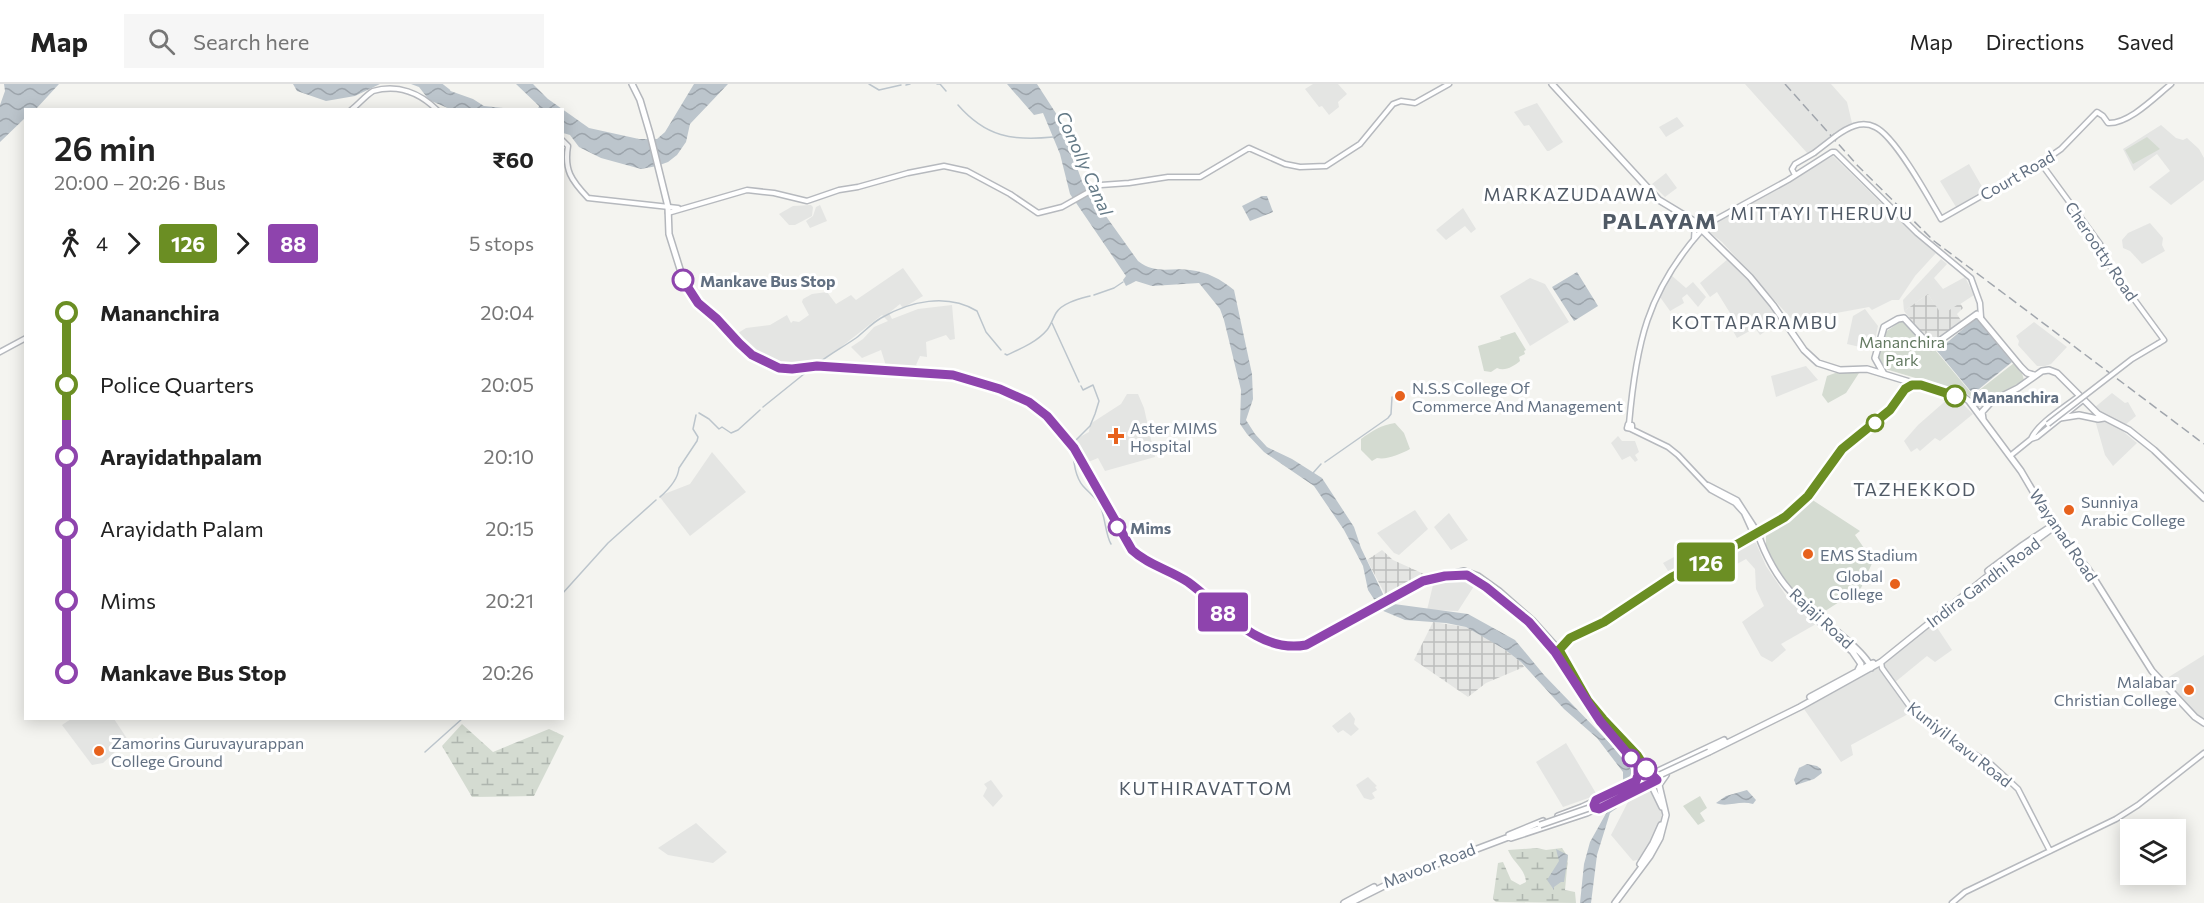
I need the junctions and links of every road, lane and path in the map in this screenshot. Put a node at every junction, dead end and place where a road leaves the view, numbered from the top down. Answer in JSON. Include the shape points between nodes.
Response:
{"nodes":[{"id":1,"x":632,"y":84,"type":"edge"},
{"id":2,"x":1449,"y":84,"type":"edge"},
{"id":3,"x":1552,"y":84,"type":"edge"},
{"id":4,"x":2170,"y":84,"type":"edge"},
{"id":5,"x":353,"y":108,"type":"edge"},
{"id":6,"x":435,"y":108,"type":"edge"},
{"id":7,"x":564,"y":143,"type":"edge"},
{"id":8,"x":2040,"y":162,"type":"junction"},
{"id":9,"x":1795,"y":176,"type":"junction"},
{"id":10,"x":668,"y":210,"type":"junction"},
{"id":11,"x":1701,"y":226,"type":"junction"},
{"id":12,"x":1694,"y":240,"type":"junction"},
{"id":13,"x":1981,"y":318,"type":"junction"},
{"id":14,"x":24,"y":339,"type":"edge"},
{"id":15,"x":0,"y":352,"type":"edge"},
{"id":16,"x":1875,"y":358,"type":"junction"},
{"id":17,"x":2021,"y":367,"type":"junction"},
{"id":18,"x":1867,"y":369,"type":"junction"},
{"id":19,"x":1884,"y":374,"type":"junction"},
{"id":20,"x":2034,"y":375,"type":"junction"},
{"id":21,"x":1901,"y":378,"type":"junction"},
{"id":22,"x":2023,"y":384,"type":"junction"},
{"id":23,"x":1921,"y":385,"type":"junction"},
{"id":24,"x":1901,"y":393,"type":"junction"},
{"id":25,"x":2081,"y":398,"type":"junction"},
{"id":26,"x":1992,"y":401,"type":"junction"},
{"id":27,"x":1971,"y":403,"type":"junction"},
{"id":28,"x":2060,"y":418,"type":"junction"},
{"id":29,"x":2104,"y":418,"type":"junction"},
{"id":30,"x":1984,"y":421,"type":"junction"},
{"id":31,"x":2031,"y":440,"type":"junction"},
{"id":32,"x":2010,"y":456,"type":"junction"},
{"id":33,"x":2204,"y":498,"type":"edge"},
{"id":34,"x":2054,"y":527,"type":"junction"},
{"id":35,"x":1756,"y":533,"type":"junction"},
{"id":36,"x":1454,"y":575,"type":"junction"},
{"id":37,"x":1853,"y":649,"type":"junction"},
{"id":38,"x":1559,"y":650,"type":"junction"},
{"id":39,"x":1881,"y":660,"type":"junction"},
{"id":40,"x":1869,"y":666,"type":"junction"},
{"id":41,"x":1854,"y":673,"type":"junction"},
{"id":42,"x":1773,"y":719,"type":"junction"},
{"id":43,"x":2204,"y":723,"type":"edge"},
{"id":44,"x":2204,"y":753,"type":"edge"},
{"id":45,"x":1638,"y":766,"type":"junction"},
{"id":46,"x":1649,"y":775,"type":"junction"},
{"id":47,"x":1635,"y":781,"type":"junction"},
{"id":48,"x":1654,"y":783,"type":"junction"},
{"id":49,"x":1596,"y":800,"type":"junction"},
{"id":50,"x":1599,"y":809,"type":"junction"},
{"id":51,"x":1540,"y":825,"type":"joint"},
{"id":52,"x":1509,"y":837,"type":"junction"},
{"id":53,"x":2050,"y":851,"type":"junction"},
{"id":54,"x":1648,"y":855,"type":"junction"},
{"id":55,"x":1344,"y":903,"type":"edge"},
{"id":56,"x":1350,"y":903,"type":"edge"},
{"id":57,"x":1613,"y":903,"type":"edge"},
{"id":58,"x":1952,"y":903,"type":"edge"}],
"edges":[{"from":1,"to":10,"type":"main road","via":[[650,134]]},
{"from":2,"to":10,"type":"main road","via":[[1415,103],[1394,104],[1360,144],[1326,166],[1285,164],[1249,148],[1200,177],[1101,185],[1053,211],[1038,213],[967,171],[944,166],[807,201],[747,190]]},
{"from":3,"to":11,"type":"main road","via":[[1659,200]]},
{"from":4,"to":8,"type":"main road","name":"Court Road","via":[[2117,124],[2108,123],[2097,112],[2061,149]]},
{"from":5,"to":6,"type":"main road","via":[[373,92],[398,87],[416,92]]},
{"from":7,"to":10,"type":"main road","via":[[568,146],[566,163],[573,181],[588,198]]},
{"from":8,"to":9,"type":"main road","name":"Court Road","bridge":true,"via":[[1941,219],[1912,170],[1877,128],[1868,125],[1852,126],[1805,157],[1793,167]]},
{"from":8,"to":31,"type":"main road","name":"Cherootty Road","bridge":true,"via":[[2164,340],[2132,359]]},
{"from":9,"to":11,"type":"main road"},
{"from":9,"to":13,"type":"main road","via":[[1835,152],[1882,200],[1971,278]]},
{"from":10,"to":36,"type":"main road","via":[[669,234],[689,292],[752,355],[779,368],[817,366],[953,375],[1029,402],[1047,416],[1074,448],[1132,550],[1188,582],[1246,629],[1271,643],[1306,645],[1423,581]]},
{"from":11,"to":12,"type":"main road"},
{"from":11,"to":12,"type":"main road"},
{"from":11,"to":18,"type":"main road","via":[[1774,302],[1815,358],[1830,366]]},
{"from":12,"to":35,"type":"main road","via":[[1675,263],[1652,304],[1637,357],[1631,427],[1679,454],[1707,486],[1737,500]]},
{"from":13,"to":16,"type":"main road","via":[[1975,315],[1931,347],[1901,318],[1882,329]]},
{"from":13,"to":17,"type":"main road"},
{"from":14,"to":15,"type":"main road"},
{"from":16,"to":18,"type":"main road"},
{"from":16,"to":19,"type":"main road"},
{"from":17,"to":20,"type":"main road"},
{"from":17,"to":22,"type":"main road"},
{"from":18,"to":19,"type":"main road"},
{"from":19,"to":21,"type":"main road"},
{"from":20,"to":22,"type":"main road"},
{"from":20,"to":25,"type":"main road","via":[[2049,370],[2057,373]]},
{"from":21,"to":23,"type":"main road"},
{"from":21,"to":24,"type":"main road"},
{"from":22,"to":26,"type":"main road"},
{"from":23,"to":24,"type":"main road","via":[[1912,385]]},
{"from":23,"to":27,"type":"main road","via":[[1964,397]]},
{"from":24,"to":35,"type":"main road","via":[[1890,410],[1842,449],[1808,496],[1780,521]]},
{"from":25,"to":28,"type":"main road"},
{"from":25,"to":29,"type":"main road"},
{"from":25,"to":31,"type":"main road","via":[[2046,422]]},
{"from":26,"to":27,"type":"main road"},
{"from":26,"to":30,"type":"main road","via":[[1982,412]]},
{"from":27,"to":30,"type":"main road","name":"Wayanad Road"},
{"from":28,"to":29,"type":"main road"},
{"from":28,"to":31,"type":"main road"},
{"from":29,"to":33,"type":"main road","via":[[2129,430]]},
{"from":30,"to":32,"type":"main road","name":"Wayanad Road"},
{"from":31,"to":32,"type":"main road"},
{"from":32,"to":34,"type":"main road","name":"Wayanad Road"},
{"from":34,"to":39,"type":"main road","name":"Indira Gandhi Road","via":[[2023,545]]},
{"from":34,"to":43,"type":"main road","name":"Wayanad Road","via":[[2088,568],[2152,671]]},
{"from":35,"to":37,"type":"main road","name":"Rajaji Road","via":[[1794,595]]},
{"from":35,"to":38,"type":"main road","via":[[1570,638]]},
{"from":36,"to":38,"type":"main road","via":[[1464,571],[1478,576],[1532,620]]},
{"from":36,"to":45,"type":"main road","via":[[1467,575],[1529,622],[1555,652],[1600,721]]},
{"from":37,"to":39,"type":"main road","via":[[1870,659]]},
{"from":37,"to":40,"type":"main road","name":"Rajaji Road"},
{"from":37,"to":41,"type":"main road","via":[[1861,664]]},
{"from":38,"to":46,"type":"main road","via":[[1588,701]]},
{"from":39,"to":40,"type":"main road","name":"Indira Gandhi Road"},
{"from":39,"to":53,"type":"main road","name":"Kuniyil kavu Road","via":[[1882,668],[1920,717],[1992,765],[2018,789]]},
{"from":40,"to":41,"type":"main road","name":"Indira Gandhi Road"},
{"from":40,"to":42,"type":"main road","name":"Indira Gandhi Road"},
{"from":41,"to":42,"type":"main road","name":"Indira Gandhi Road"},
{"from":42,"to":46,"type":"main road"},
{"from":42,"to":48,"type":"main road"},
{"from":42,"to":51,"type":"main road","name":"Indira Gandhi Road","bridge":true,"via":[[1589,808]]},
{"from":44,"to":53,"type":"main road","via":[[2116,819]]},
{"from":45,"to":46,"type":"main road"},
{"from":45,"to":47,"type":"main road"},
{"from":46,"to":47,"type":"main road"},
{"from":46,"to":48,"type":"main road"},
{"from":46,"to":54,"type":"main road","via":[[1663,817]]},
{"from":47,"to":49,"type":"main road"},
{"from":48,"to":50,"type":"main road"},
{"from":48,"to":54,"type":"main road","via":[[1666,820]]},
{"from":49,"to":50,"type":"main road","via":[[1594,807]]},
{"from":49,"to":52,"type":"main road"},
{"from":50,"to":52,"type":"main road"},
{"from":51,"to":52,"type":"main road","name":"Mavoor Road"},
{"from":52,"to":55,"type":"main road","name":"Mavoor Road","via":[[1394,878]]},
{"from":52,"to":56,"type":"main road","name":"Mavoor Road","via":[[1400,878]]},
{"from":53,"to":58,"type":"main road","via":[[1965,892]]},
{"from":54,"to":57,"type":"main road"}]}
